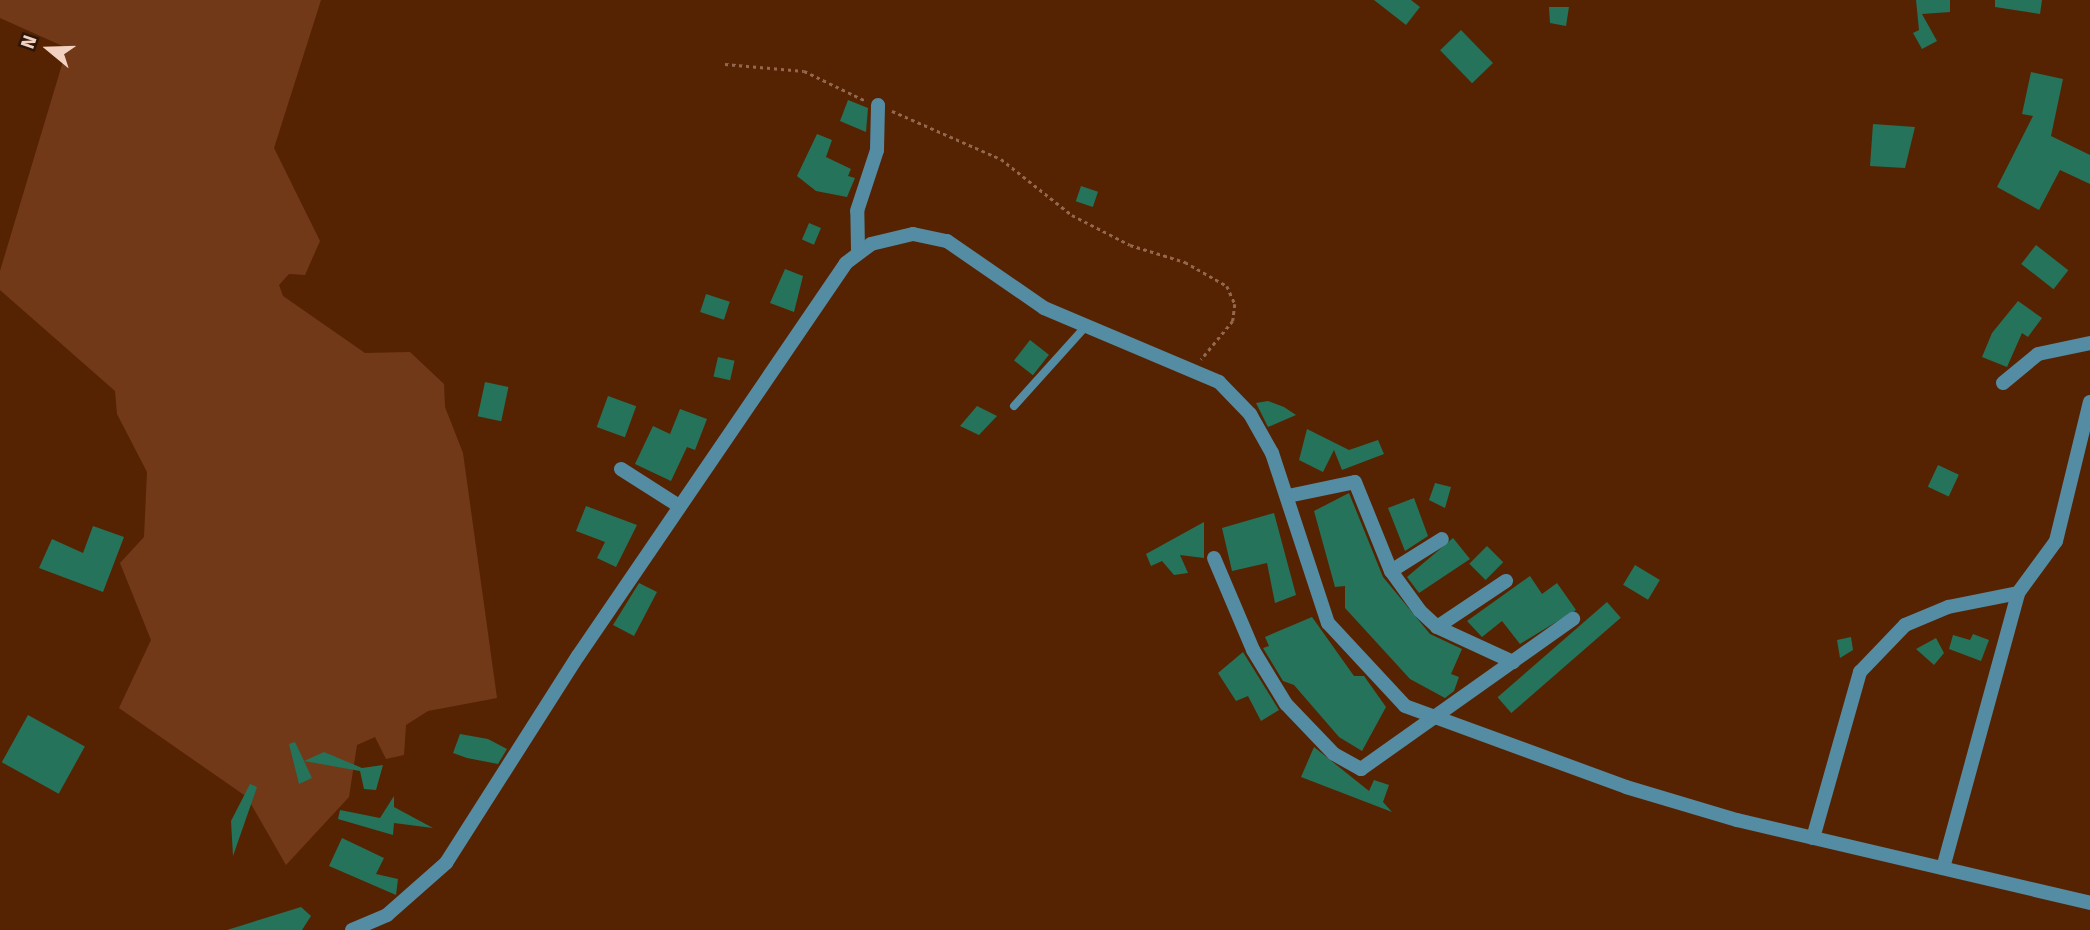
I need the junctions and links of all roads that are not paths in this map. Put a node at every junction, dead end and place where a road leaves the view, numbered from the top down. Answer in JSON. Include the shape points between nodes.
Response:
{"nodes":[{"id":1,"x":878,"y":105,"type":"road end"},
{"id":2,"x":858,"y":250,"type":"junction"},
{"id":3,"x":1086,"y":326,"type":"junction"},
{"id":4,"x":2090,"y":343,"type":"edge"},
{"id":5,"x":2003,"y":383,"type":"dead end"},
{"id":6,"x":2090,"y":402,"type":"edge"},
{"id":7,"x":1014,"y":406,"type":"dead end"},
{"id":8,"x":621,"y":469,"type":"dead end"},
{"id":9,"x":1288,"y":496,"type":"junction"},
{"id":10,"x":678,"y":506,"type":"junction"},
{"id":11,"x":1442,"y":539,"type":"dead end"},
{"id":12,"x":1214,"y":558,"type":"dead end"},
{"id":13,"x":1391,"y":571,"type":"junction"},
{"id":14,"x":1506,"y":581,"type":"dead end"},
{"id":15,"x":2018,"y":593,"type":"junction"},
{"id":16,"x":1573,"y":619,"type":"dead end"},
{"id":17,"x":1437,"y":627,"type":"junction"},
{"id":18,"x":1513,"y":662,"type":"junction"},
{"id":19,"x":1440,"y":719,"type":"junction"},
{"id":20,"x":1813,"y":838,"type":"junction"},
{"id":21,"x":1943,"y":868,"type":"junction"},
{"id":22,"x":2090,"y":903,"type":"edge"},
{"id":23,"x":352,"y":930,"type":"edge"}],
"edges":[{"from":1,"to":2,"type":"street","via":[[877,150],[857,211]]},
{"from":2,"to":3,"type":"street","via":[[899,234],[947,241],[1035,303]]},
{"from":2,"to":10,"type":"street"},
{"from":3,"to":7,"type":"lane"},
{"from":3,"to":9,"type":"street","via":[[1194,367],[1219,382],[1250,414]]},
{"from":4,"to":5,"type":"street","via":[[2038,354]]},
{"from":6,"to":15,"type":"street","via":[[2056,541]]},
{"from":8,"to":10,"type":"street"},
{"from":9,"to":13,"type":"street","via":[[1355,482]]},
{"from":9,"to":19,"type":"street","via":[[1318,603],[1334,633],[1405,706]]},
{"from":10,"to":23,"type":"street","via":[[446,863],[387,915]]},
{"from":11,"to":13,"type":"street"},
{"from":12,"to":19,"type":"street","via":[[1269,679],[1347,764],[1368,768]]},
{"from":13,"to":17,"type":"street"},
{"from":14,"to":17,"type":"street"},
{"from":15,"to":20,"type":"street","via":[[1948,607],[1905,625],[1860,672]]},
{"from":15,"to":21,"type":"street"},
{"from":16,"to":18,"type":"street"},
{"from":17,"to":18,"type":"street"},
{"from":18,"to":19,"type":"street"},
{"from":19,"to":20,"type":"street","via":[[1626,787]]},
{"from":20,"to":21,"type":"street"},
{"from":21,"to":22,"type":"street"}]}
